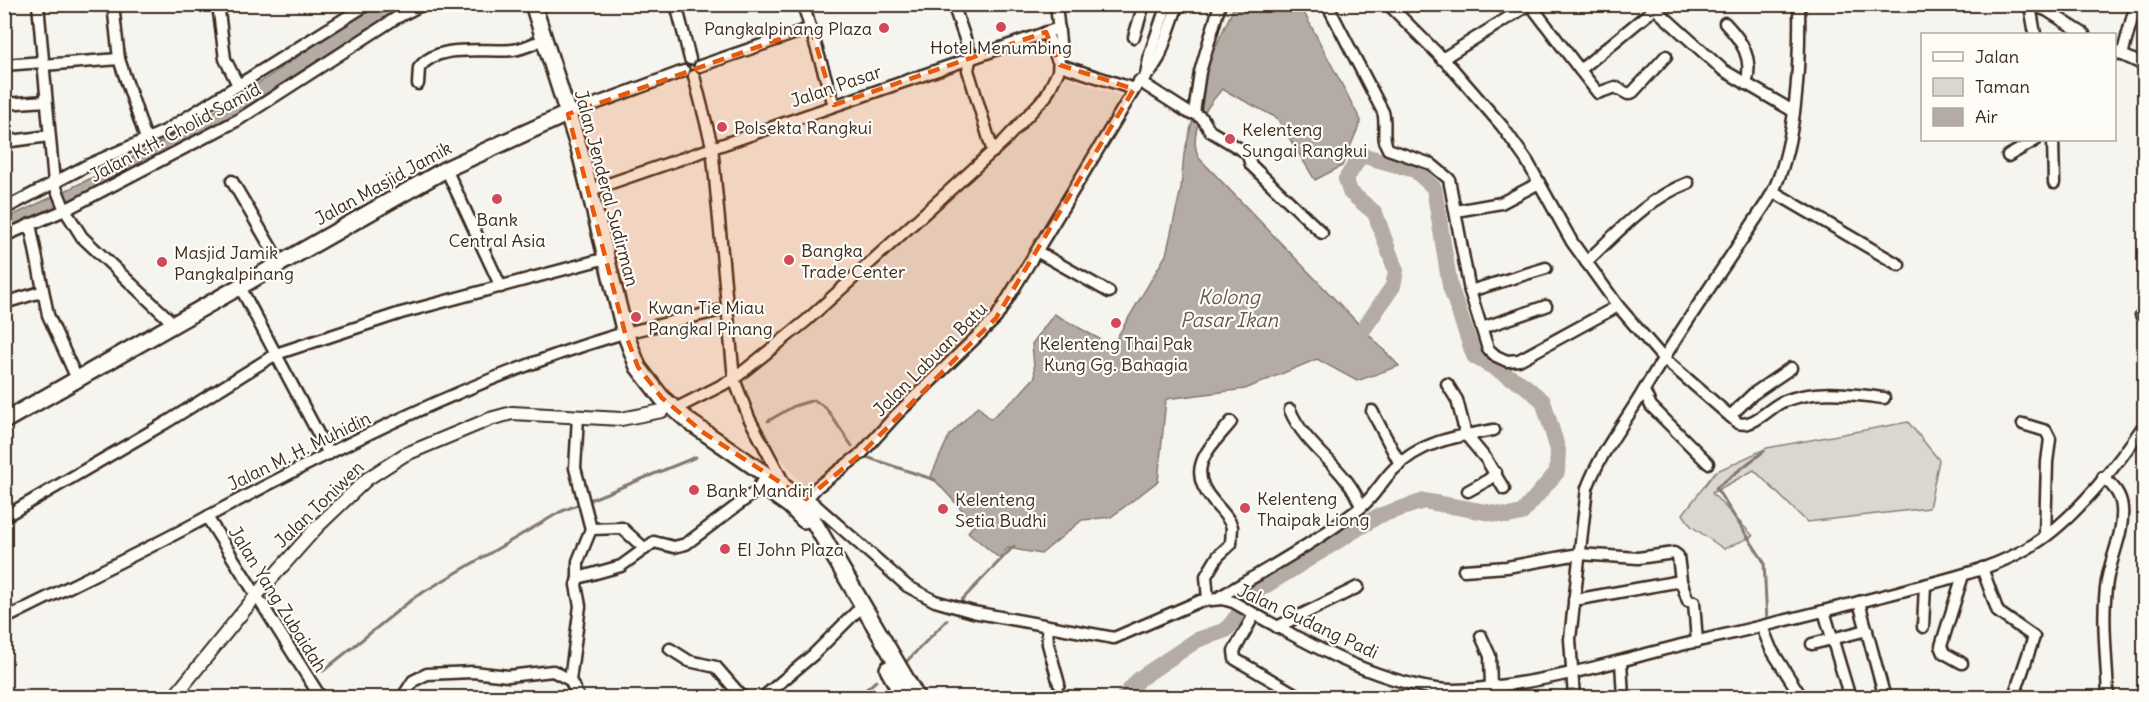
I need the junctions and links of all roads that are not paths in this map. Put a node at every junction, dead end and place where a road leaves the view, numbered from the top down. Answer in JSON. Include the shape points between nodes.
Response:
{"nodes":[{"id":1,"x":38,"y":4,"type":"edge"},
{"id":2,"x":113,"y":4,"type":"edge"},
{"id":3,"x":218,"y":4,"type":"edge"},
{"id":4,"x":368,"y":4,"type":"edge"},
{"id":5,"x":423,"y":4,"type":"edge"},
{"id":6,"x":523,"y":4,"type":"edge"},
{"id":7,"x":533,"y":4,"type":"edge"},
{"id":8,"x":676,"y":4,"type":"edge"},
{"id":9,"x":803,"y":4,"type":"edge"},
{"id":10,"x":953,"y":4,"type":"edge"},
{"id":11,"x":1056,"y":4,"type":"edge"},
{"id":12,"x":1144,"y":4,"type":"edge"},
{"id":13,"x":1167,"y":4,"type":"edge"},
{"id":14,"x":1178,"y":4,"type":"edge"},
{"id":15,"x":1220,"y":4,"type":"edge"},
{"id":16,"x":1327,"y":4,"type":"edge"},
{"id":17,"x":1388,"y":4,"type":"edge"},
{"id":18,"x":1530,"y":4,"type":"edge"},
{"id":19,"x":1799,"y":4,"type":"edge"},
{"id":20,"x":2136,"y":4,"type":"edge"},
{"id":21,"x":2029,"y":5,"type":"edge"},
{"id":22,"x":1652,"y":7,"type":"edge"},
{"id":23,"x":1725,"y":23,"type":"dead end"},
{"id":24,"x":811,"y":28,"type":"junction"},
{"id":25,"x":1059,"y":28,"type":"junction"},
{"id":26,"x":1047,"y":32,"type":"junction"},
{"id":27,"x":2035,"y":33,"type":"edge"},
{"id":28,"x":2082,"y":33,"type":"edge"},
{"id":29,"x":1134,"y":37,"type":"dead end"},
{"id":30,"x":535,"y":43,"type":"junction"},
{"id":31,"x":2118,"y":53,"type":"edge"},
{"id":32,"x":971,"y":56,"type":"junction"},
{"id":33,"x":1666,"y":56,"type":"dead end"},
{"id":34,"x":119,"y":59,"type":"junction"},
{"id":35,"x":1442,"y":59,"type":"junction"},
{"id":36,"x":43,"y":63,"type":"junction"},
{"id":37,"x":695,"y":63,"type":"junction"},
{"id":38,"x":4,"y":65,"type":"edge"},
{"id":39,"x":1060,"y":65,"type":"junction"},
{"id":40,"x":2145,"y":65,"type":"edge"},
{"id":41,"x":1580,"y":70,"type":"junction"},
{"id":42,"x":689,"y":73,"type":"junction"},
{"id":43,"x":1140,"y":82,"type":"junction"},
{"id":44,"x":418,"y":84,"type":"dead end"},
{"id":45,"x":1746,"y":84,"type":"junction"},
{"id":46,"x":238,"y":85,"type":"junction"},
{"id":47,"x":46,"y":101,"type":"junction"},
{"id":48,"x":4,"y":104,"type":"edge"},
{"id":49,"x":834,"y":105,"type":"junction"},
{"id":50,"x":1793,"y":111,"type":"junction"},
{"id":51,"x":1197,"y":115,"type":"junction"},
{"id":52,"x":564,"y":116,"type":"junction"},
{"id":53,"x":49,"y":136,"type":"junction"},
{"id":54,"x":146,"y":139,"type":"junction"},
{"id":55,"x":2034,"y":141,"type":"edge"},
{"id":56,"x":2053,"y":141,"type":"edge"},
{"id":57,"x":4,"y":142,"type":"edge"},
{"id":58,"x":712,"y":146,"type":"junction"},
{"id":59,"x":993,"y":152,"type":"junction"},
{"id":60,"x":2008,"y":156,"type":"dead end"},
{"id":61,"x":446,"y":168,"type":"junction"},
{"id":62,"x":232,"y":181,"type":"dead end"},
{"id":63,"x":1539,"y":183,"type":"junction"},
{"id":64,"x":1688,"y":183,"type":"dead end"},
{"id":65,"x":2054,"y":183,"type":"dead end"},
{"id":66,"x":55,"y":187,"type":"junction"},
{"id":67,"x":591,"y":190,"type":"junction"},
{"id":68,"x":1774,"y":192,"type":"junction"},
{"id":69,"x":4,"y":209,"type":"edge"},
{"id":70,"x":64,"y":209,"type":"junction"},
{"id":71,"x":1456,"y":211,"type":"junction"},
{"id":72,"x":30,"y":224,"type":"junction"},
{"id":73,"x":1322,"y":233,"type":"dead end"},
{"id":74,"x":4,"y":236,"type":"edge"},
{"id":75,"x":1038,"y":252,"type":"junction"},
{"id":76,"x":599,"y":260,"type":"junction"},
{"id":77,"x":1586,"y":262,"type":"junction"},
{"id":78,"x":280,"y":263,"type":"junction"},
{"id":79,"x":1899,"y":265,"type":"dead end"},
{"id":80,"x":1546,"y":268,"type":"dead end"},
{"id":81,"x":239,"y":285,"type":"junction"},
{"id":82,"x":501,"y":287,"type":"junction"},
{"id":83,"x":1470,"y":291,"type":"junction"},
{"id":84,"x":41,"y":292,"type":"junction"},
{"id":85,"x":1109,"y":292,"type":"dead end"},
{"id":86,"x":4,"y":303,"type":"edge"},
{"id":87,"x":1546,"y":306,"type":"dead end"},
{"id":88,"x":1618,"y":306,"type":"junction"},
{"id":89,"x":726,"y":309,"type":"junction"},
{"id":90,"x":174,"y":324,"type":"junction"},
{"id":91,"x":1482,"y":328,"type":"junction"},
{"id":92,"x":621,"y":334,"type":"junction"},
{"id":93,"x":276,"y":354,"type":"junction"},
{"id":94,"x":1662,"y":357,"type":"junction"},
{"id":95,"x":1791,"y":368,"type":"dead end"},
{"id":96,"x":734,"y":379,"type":"junction"},
{"id":97,"x":77,"y":380,"type":"junction"},
{"id":98,"x":1447,"y":384,"type":"dead end"},
{"id":99,"x":1644,"y":391,"type":"junction"},
{"id":100,"x":1884,"y":398,"type":"dead end"},
{"id":101,"x":668,"y":410,"type":"junction"},
{"id":102,"x":1290,"y":410,"type":"dead end"},
{"id":103,"x":1372,"y":411,"type":"dead end"},
{"id":104,"x":1730,"y":416,"type":"junction"},
{"id":105,"x":578,"y":417,"type":"junction"},
{"id":106,"x":4,"y":422,"type":"edge"},
{"id":107,"x":1231,"y":422,"type":"dead end"},
{"id":108,"x":2023,"y":424,"type":"dead end"},
{"id":109,"x":2145,"y":425,"type":"edge"},
{"id":110,"x":1494,"y":430,"type":"dead end"},
{"id":111,"x":1466,"y":435,"type":"junction"},
{"id":112,"x":329,"y":454,"type":"junction"},
{"id":113,"x":1708,"y":463,"type":"dead end"},
{"id":114,"x":1400,"y":464,"type":"junction"},
{"id":115,"x":1496,"y":473,"type":"junction"},
{"id":116,"x":2103,"y":477,"type":"junction"},
{"id":117,"x":763,"y":486,"type":"junction"},
{"id":118,"x":1504,"y":489,"type":"dead end"},
{"id":119,"x":1468,"y":491,"type":"dead end"},
{"id":120,"x":797,"y":495,"type":"junction"},
{"id":121,"x":1361,"y":507,"type":"junction"},
{"id":122,"x":4,"y":517,"type":"edge"},
{"id":123,"x":207,"y":517,"type":"junction"},
{"id":124,"x":591,"y":529,"type":"junction"},
{"id":125,"x":844,"y":533,"type":"junction"},
{"id":126,"x":2045,"y":536,"type":"junction"},
{"id":127,"x":828,"y":544,"type":"junction"},
{"id":128,"x":645,"y":549,"type":"junction"},
{"id":129,"x":1579,"y":554,"type":"junction"},
{"id":130,"x":1982,"y":568,"type":"junction"},
{"id":131,"x":1464,"y":570,"type":"dead end"},
{"id":132,"x":1963,"y":574,"type":"junction"},
{"id":133,"x":578,"y":578,"type":"junction"},
{"id":134,"x":1681,"y":581,"type":"junction"},
{"id":135,"x":1925,"y":585,"type":"junction"},
{"id":136,"x":1358,"y":587,"type":"dead end"},
{"id":137,"x":255,"y":597,"type":"junction"},
{"id":138,"x":1212,"y":599,"type":"junction"},
{"id":139,"x":1574,"y":600,"type":"junction"},
{"id":140,"x":1859,"y":602,"type":"junction"},
{"id":141,"x":1824,"y":611,"type":"junction"},
{"id":142,"x":856,"y":612,"type":"junction"},
{"id":143,"x":1254,"y":615,"type":"junction"},
{"id":144,"x":4,"y":619,"type":"edge"},
{"id":145,"x":1047,"y":626,"type":"junction"},
{"id":146,"x":1768,"y":626,"type":"junction"},
{"id":147,"x":1277,"y":627,"type":"junction"},
{"id":148,"x":1923,"y":627,"type":"dead end"},
{"id":149,"x":1867,"y":630,"type":"junction"},
{"id":150,"x":1481,"y":636,"type":"dead end"},
{"id":151,"x":1834,"y":640,"type":"junction"},
{"id":152,"x":1696,"y":642,"type":"junction"},
{"id":153,"x":1812,"y":644,"type":"dead end"},
{"id":154,"x":670,"y":649,"type":"dead end"},
{"id":155,"x":1621,"y":661,"type":"junction"},
{"id":156,"x":1962,"y":663,"type":"dead end"},
{"id":157,"x":1572,"y":673,"type":"junction"},
{"id":158,"x":570,"y":680,"type":"junction"},
{"id":159,"x":1059,"y":684,"type":"dead end"},
{"id":160,"x":1491,"y":687,"type":"junction"},
{"id":161,"x":2015,"y":693,"type":"dead end"},
{"id":162,"x":1286,"y":694,"type":"edge"},
{"id":163,"x":173,"y":698,"type":"edge"},
{"id":164,"x":321,"y":698,"type":"edge"},
{"id":165,"x":402,"y":698,"type":"edge"},
{"id":166,"x":579,"y":698,"type":"edge"},
{"id":167,"x":743,"y":698,"type":"edge"},
{"id":168,"x":762,"y":698,"type":"edge"},
{"id":169,"x":904,"y":698,"type":"edge"},
{"id":170,"x":917,"y":698,"type":"edge"},
{"id":171,"x":1302,"y":698,"type":"edge"},
{"id":172,"x":1574,"y":698,"type":"edge"},
{"id":173,"x":1623,"y":698,"type":"edge"},
{"id":174,"x":1802,"y":698,"type":"edge"},
{"id":175,"x":1850,"y":698,"type":"edge"},
{"id":176,"x":1885,"y":698,"type":"edge"},
{"id":177,"x":2108,"y":698,"type":"edge"}],
"edges":[{"from":1,"to":36,"type":"street"},
{"from":2,"to":34,"type":"street"},
{"from":3,"to":46,"type":"street","via":[[225,59]]},
{"from":4,"to":46,"type":"street"},
{"from":5,"to":70,"type":"street","name":"Jalan K.H. Cholid Samid","via":[[238,120]]},
{"from":6,"to":30,"type":"highway","name":"Jalan Jenderal Sudirman"},
{"from":7,"to":52,"type":"highway","name":"Jalan Jenderal Sudirman"},
{"from":8,"to":37,"type":"street"},
{"from":9,"to":24,"type":"street"},
{"from":10,"to":32,"type":"street"},
{"from":11,"to":25,"type":"street"},
{"from":12,"to":29,"type":"street"},
{"from":13,"to":43,"type":"street"},
{"from":14,"to":43,"type":"street","via":[[1159,58]]},
{"from":15,"to":51,"type":"street","via":[[1200,72]]},
{"from":16,"to":71,"type":"street","via":[[1383,112],[1385,144],[1391,151],[1442,171],[1449,179]]},
{"from":17,"to":35,"type":"street"},
{"from":18,"to":35,"type":"street"},
{"from":18,"to":41,"type":"street"},
{"from":19,"to":50,"type":"street"},
{"from":20,"to":31,"type":"street"},
{"from":21,"to":27,"type":"street"},
{"from":21,"to":28,"type":"street","via":[[2046,10]]},
{"from":22,"to":41,"type":"street"},
{"from":22,"to":45,"type":"street","via":[[1722,70]]},
{"from":23,"to":45,"type":"street","via":[[1738,37],[1749,61]]},
{"from":24,"to":37,"type":"street"},
{"from":24,"to":49,"type":"street"},
{"from":25,"to":26,"type":"street","name":"Jalan Pasar"},
{"from":25,"to":39,"type":"street"},
{"from":26,"to":32,"type":"street","name":"Jalan Pasar"},
{"from":26,"to":39,"type":"street"},
{"from":30,"to":44,"type":"street","via":[[514,50],[436,56],[419,68]]},
{"from":30,"to":52,"type":"highway","name":"Jalan Jenderal Sudirman"},
{"from":31,"to":40,"type":"street"},
{"from":32,"to":49,"type":"street","name":"Jalan Pasar"},
{"from":32,"to":59,"type":"street","via":[[968,70]]},
{"from":33,"to":41,"type":"street","via":[[1628,94],[1615,87],[1598,93]]},
{"from":34,"to":36,"type":"street"},
{"from":34,"to":54,"type":"street"},
{"from":35,"to":63,"type":"street","via":[[1502,126]]},
{"from":36,"to":38,"type":"street"},
{"from":36,"to":47,"type":"street"},
{"from":37,"to":42,"type":"street","via":[[699,72]]},
{"from":37,"to":42,"type":"street","via":[[684,64]]},
{"from":39,"to":43,"type":"street"},
{"from":39,"to":59,"type":"street","via":[[1046,96]]},
{"from":42,"to":52,"type":"street"},
{"from":42,"to":58,"type":"street","name":"Jalan Gudang Padi"},
{"from":43,"to":51,"type":"street"},
{"from":43,"to":75,"type":"street","name":"Jalan Labuan Batu"},
{"from":45,"to":50,"type":"street"},
{"from":46,"to":54,"type":"street"},
{"from":47,"to":48,"type":"street"},
{"from":47,"to":53,"type":"street"},
{"from":49,"to":58,"type":"street","name":"Jalan Pasar"},
{"from":50,"to":68,"type":"street","via":[[1788,153]]},
{"from":51,"to":73,"type":"street","via":[[1210,131],[1247,153],[1251,165]]},
{"from":52,"to":61,"type":"highway","name":"Jalan Masjid Jamik"},
{"from":52,"to":67,"type":"highway","name":"Jalan Jenderal Sudirman"},
{"from":52,"to":76,"type":"highway","name":"Jalan Jenderal Sudirman"},
{"from":53,"to":57,"type":"street"},
{"from":53,"to":66,"type":"street"},
{"from":54,"to":66,"type":"street"},
{"from":55,"to":60,"type":"street"},
{"from":56,"to":65,"type":"street"},
{"from":58,"to":67,"type":"street","name":"Jalan Pasar"},
{"from":58,"to":89,"type":"street","name":"Jalan Gudang Padi"},
{"from":59,"to":96,"type":"street","via":[[806,321]]},
{"from":61,"to":78,"type":"highway","name":"Jalan Masjid Jamik"},
{"from":61,"to":82,"type":"street"},
{"from":62,"to":78,"type":"street"},
{"from":63,"to":71,"type":"street","via":[[1501,203]]},
{"from":63,"to":77,"type":"street"},
{"from":64,"to":77,"type":"street","via":[[1654,201]]},
{"from":66,"to":69,"type":"street"},
{"from":66,"to":70,"type":"street"},
{"from":67,"to":92,"type":"highway","name":"Jalan Jenderal Sudirman"},
{"from":68,"to":79,"type":"street"},
{"from":68,"to":94,"type":"street"},
{"from":70,"to":72,"type":"street","name":"Jalan K.H. Cholid Samid"},
{"from":70,"to":90,"type":"street","via":[[92,246]]},
{"from":71,"to":83,"type":"street"},
{"from":72,"to":74,"type":"street","name":"Jalan K.H. Cholid Samid"},
{"from":72,"to":84,"type":"street"},
{"from":75,"to":85,"type":"street"},
{"from":75,"to":120,"type":"street","name":"Jalan Labuan Batu","via":[[989,327],[896,415],[862,453],[817,487]]},
{"from":76,"to":82,"type":"street"},
{"from":76,"to":92,"type":"highway","name":"Jalan Jenderal Sudirman"},
{"from":77,"to":88,"type":"street"},
{"from":78,"to":81,"type":"highway","name":"Jalan Masjid Jamik"},
{"from":80,"to":83,"type":"street"},
{"from":81,"to":90,"type":"highway","name":"Jalan Masjid Jamik"},
{"from":81,"to":93,"type":"street"},
{"from":82,"to":93,"type":"street"},
{"from":83,"to":91,"type":"street"},
{"from":84,"to":86,"type":"street"},
{"from":84,"to":97,"type":"street"},
{"from":87,"to":91,"type":"street"},
{"from":88,"to":91,"type":"street","via":[[1519,360],[1507,361],[1496,356],[1488,349]]},
{"from":88,"to":94,"type":"street"},
{"from":89,"to":92,"type":"street","name":"Jalan M. H. Muhidin"},
{"from":89,"to":96,"type":"street","name":"Jalan Gudang Padi"},
{"from":90,"to":97,"type":"highway","name":"Jalan Masjid Jamik"},
{"from":92,"to":101,"type":"highway","name":"Jalan Jenderal Sudirman","via":[[631,370]]},
{"from":92,"to":112,"type":"street","name":"Jalan M. H. Muhidin","via":[[475,384]]},
{"from":93,"to":112,"type":"street"},
{"from":93,"to":122,"type":"street"},
{"from":94,"to":99,"type":"street"},
{"from":94,"to":104,"type":"street"},
{"from":95,"to":104,"type":"street","via":[[1753,394]]},
{"from":96,"to":101,"type":"street"},
{"from":96,"to":120,"type":"street","name":"Jalan Gudang Padi","via":[[749,418]]},
{"from":97,"to":106,"type":"highway","name":"Jalan Masjid Jamik"},
{"from":98,"to":111,"type":"street","via":[[1457,400]]},
{"from":99,"to":113,"type":"street","via":[[1651,406]]},
{"from":99,"to":129,"type":"street","via":[[1595,467],[1587,488]]},
{"from":100,"to":104,"type":"street","via":[[1815,394],[1784,402],[1746,425]]},
{"from":101,"to":105,"type":"main road","name":"Jalan Toniwen","via":[[629,419]]},
{"from":101,"to":117,"type":"highway","name":"Jalan Jenderal Sudirman"},
{"from":101,"to":120,"type":"highway","name":"Jalan Jenderal Sudirman"},
{"from":102,"to":121,"type":"street","via":[[1297,427],[1356,492]]},
{"from":103,"to":114,"type":"street"},
{"from":105,"to":124,"type":"street","via":[[574,457]]},
{"from":105,"to":137,"type":"main road","name":"Jalan Toniwen","via":[[505,414],[404,455],[359,486]]},
{"from":107,"to":138,"type":"street","via":[[1202,458],[1200,467],[1206,494],[1232,526],[1231,544],[1206,576]]},
{"from":108,"to":126,"type":"street","via":[[2046,431],[2050,439]]},
{"from":109,"to":116,"type":"street","name":"Jalan Gudang Padi"},
{"from":110,"to":111,"type":"street"},
{"from":111,"to":114,"type":"street","via":[[1423,448]]},
{"from":111,"to":115,"type":"street"},
{"from":112,"to":123,"type":"street","name":"Jalan M. H. Muhidin"},
{"from":114,"to":121,"type":"street"},
{"from":115,"to":118,"type":"street"},
{"from":115,"to":119,"type":"street"},
{"from":116,"to":126,"type":"street","name":"Jalan Gudang Padi"},
{"from":116,"to":177,"type":"street","via":[[2114,487],[2122,507],[2104,605]]},
{"from":117,"to":128,"type":"street","via":[[686,544],[674,547],[656,542]]},
{"from":117,"to":142,"type":"highway","name":"Jalan Jenderal Sudirman","via":[[806,523]]},
{"from":120,"to":125,"type":"street","name":"Jalan Gudang Padi"},
{"from":120,"to":127,"type":"highway","name":"Jalan Jenderal Sudirman"},
{"from":121,"to":138,"type":"street","via":[[1269,568]]},
{"from":123,"to":137,"type":"street","name":"Jalan Yang Zubaidah"},
{"from":123,"to":144,"type":"street","name":"Jalan M. H. Muhidin"},
{"from":124,"to":128,"type":"street","via":[[622,528]]},
{"from":124,"to":133,"type":"street","via":[[578,561]]},
{"from":125,"to":127,"type":"street"},
{"from":125,"to":145,"type":"street","name":"Jalan Gudang Padi","via":[[901,582],[935,601]]},
{"from":126,"to":130,"type":"street","name":"Jalan Gudang Padi","via":[[2005,560]]},
{"from":127,"to":170,"type":"highway","name":"Jalan Jenderal Sudirman"},
{"from":128,"to":133,"type":"street","via":[[621,567]]},
{"from":129,"to":131,"type":"street"},
{"from":129,"to":134,"type":"street","via":[[1638,558],[1674,553],[1678,556]]},
{"from":129,"to":139,"type":"street"},
{"from":130,"to":132,"type":"street","name":"Jalan Gudang Padi"},
{"from":130,"to":161,"type":"street","via":[[1998,612],[2034,638]]},
{"from":132,"to":135,"type":"street","name":"Jalan Gudang Padi"},
{"from":132,"to":156,"type":"street","via":[[1941,646],[1944,653]]},
{"from":133,"to":158,"type":"street","via":[[580,606]]},
{"from":134,"to":139,"type":"street"},
{"from":134,"to":152,"type":"street","via":[[1688,601],[1694,602]]},
{"from":135,"to":140,"type":"street","name":"Jalan Gudang Padi"},
{"from":135,"to":148,"type":"street"},
{"from":136,"to":147,"type":"street"},
{"from":137,"to":163,"type":"main road","name":"Jalan Toniwen"},
{"from":137,"to":164,"type":"street","name":"Jalan Yang Zubaidah"},
{"from":138,"to":143,"type":"street","name":"Jalan Gudang Padi","via":[[1236,604]]},
{"from":138,"to":145,"type":"street","name":"Jalan Gudang Padi","via":[[1176,609],[1116,637]]},
{"from":139,"to":157,"type":"street"},
{"from":140,"to":141,"type":"street","name":"Jalan Gudang Padi"},
{"from":140,"to":149,"type":"street"},
{"from":141,"to":146,"type":"street","name":"Jalan Gudang Padi"},
{"from":141,"to":151,"type":"street"},
{"from":142,"to":168,"type":"street"},
{"from":142,"to":169,"type":"highway","name":"Jalan Jenderal Sudirman"},
{"from":143,"to":147,"type":"street","name":"Jalan Gudang Padi"},
{"from":143,"to":162,"type":"street","via":[[1233,654]]},
{"from":145,"to":159,"type":"street"},
{"from":146,"to":152,"type":"street","name":"Jalan Gudang Padi"},
{"from":146,"to":174,"type":"street","via":[[1771,648]]},
{"from":147,"to":160,"type":"street","name":"Jalan Gudang Padi","via":[[1406,683],[1453,690]]},
{"from":149,"to":151,"type":"street"},
{"from":149,"to":176,"type":"street"},
{"from":150,"to":160,"type":"street","via":[[1490,656]]},
{"from":151,"to":153,"type":"street"},
{"from":151,"to":175,"type":"street"},
{"from":152,"to":155,"type":"street","name":"Jalan Gudang Padi"},
{"from":154,"to":167,"type":"street","via":[[689,661],[717,668]]},
{"from":155,"to":157,"type":"street","name":"Jalan Gudang Padi"},
{"from":155,"to":173,"type":"street"},
{"from":157,"to":160,"type":"street","name":"Jalan Gudang Padi"},
{"from":157,"to":172,"type":"street"},
{"from":158,"to":165,"type":"street","via":[[555,671],[508,676],[473,672],[433,674],[413,681]]},
{"from":158,"to":166,"type":"street"},
{"from":162,"to":171,"type":"street"}]}
